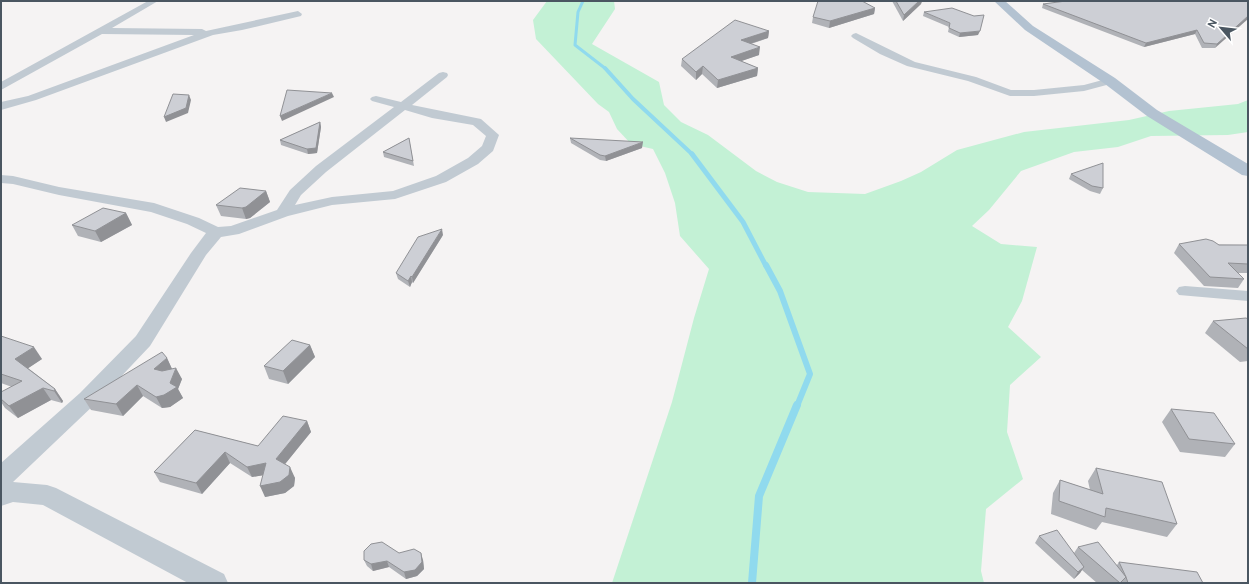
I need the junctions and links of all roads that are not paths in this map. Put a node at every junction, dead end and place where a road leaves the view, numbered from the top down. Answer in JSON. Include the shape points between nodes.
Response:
{"nodes":[{"id":1,"x":154,"y":1,"type":"edge"},
{"id":2,"x":999,"y":1,"type":"edge"},
{"id":3,"x":298,"y":14,"type":"dead end"},
{"id":4,"x":279,"y":29,"type":"dead end"},
{"id":5,"x":102,"y":31,"type":"junction"},
{"id":6,"x":211,"y":32,"type":"junction"},
{"id":7,"x":856,"y":36,"type":"dead end"},
{"id":8,"x":442,"y":75,"type":"dead end"},
{"id":9,"x":1110,"y":81,"type":"junction"},
{"id":10,"x":1,"y":87,"type":"edge"},
{"id":11,"x":376,"y":99,"type":"dead end"},
{"id":12,"x":1,"y":106,"type":"edge"},
{"id":13,"x":403,"y":106,"type":"junction"},
{"id":14,"x":1248,"y":171,"type":"edge"},
{"id":15,"x":1,"y":179,"type":"edge"},
{"id":16,"x":283,"y":213,"type":"junction"},
{"id":17,"x":216,"y":232,"type":"junction"},
{"id":18,"x":1186,"y":291,"type":"dead end"},
{"id":19,"x":1248,"y":296,"type":"edge"},
{"id":20,"x":1,"y":478,"type":"edge"},
{"id":21,"x":1,"y":496,"type":"edge"},
{"id":22,"x":214,"y":583,"type":"edge"}],
"edges":[{"from":1,"to":5,"type":"street"},
{"from":2,"to":9,"type":"main road","via":[[1029,28]]},
{"from":3,"to":6,"type":"street"},
{"from":4,"to":6,"type":"street"},
{"from":5,"to":6,"type":"street"},
{"from":5,"to":10,"type":"street"},
{"from":6,"to":12,"type":"street","via":[[32,98]]},
{"from":7,"to":9,"type":"street","via":[[911,64],[972,79],[1010,93],[1084,88]]},
{"from":8,"to":13,"type":"street"},
{"from":9,"to":14,"type":"main road","via":[[1152,114]]},
{"from":11,"to":13,"type":"street"},
{"from":13,"to":16,"type":"street","via":[[321,169],[295,193]]},
{"from":13,"to":16,"type":"street","via":[[478,122],[493,135],[488,148],[473,161],[441,179],[395,195],[332,201]]},
{"from":15,"to":17,"type":"street","via":[[154,208]]},
{"from":16,"to":17,"type":"street","via":[[233,231]]},
{"from":17,"to":20,"type":"street","via":[[199,253],[143,341],[88,398]]},
{"from":18,"to":19,"type":"street"},
{"from":21,"to":22,"type":"street","via":[[12,492],[47,495]]}]}
